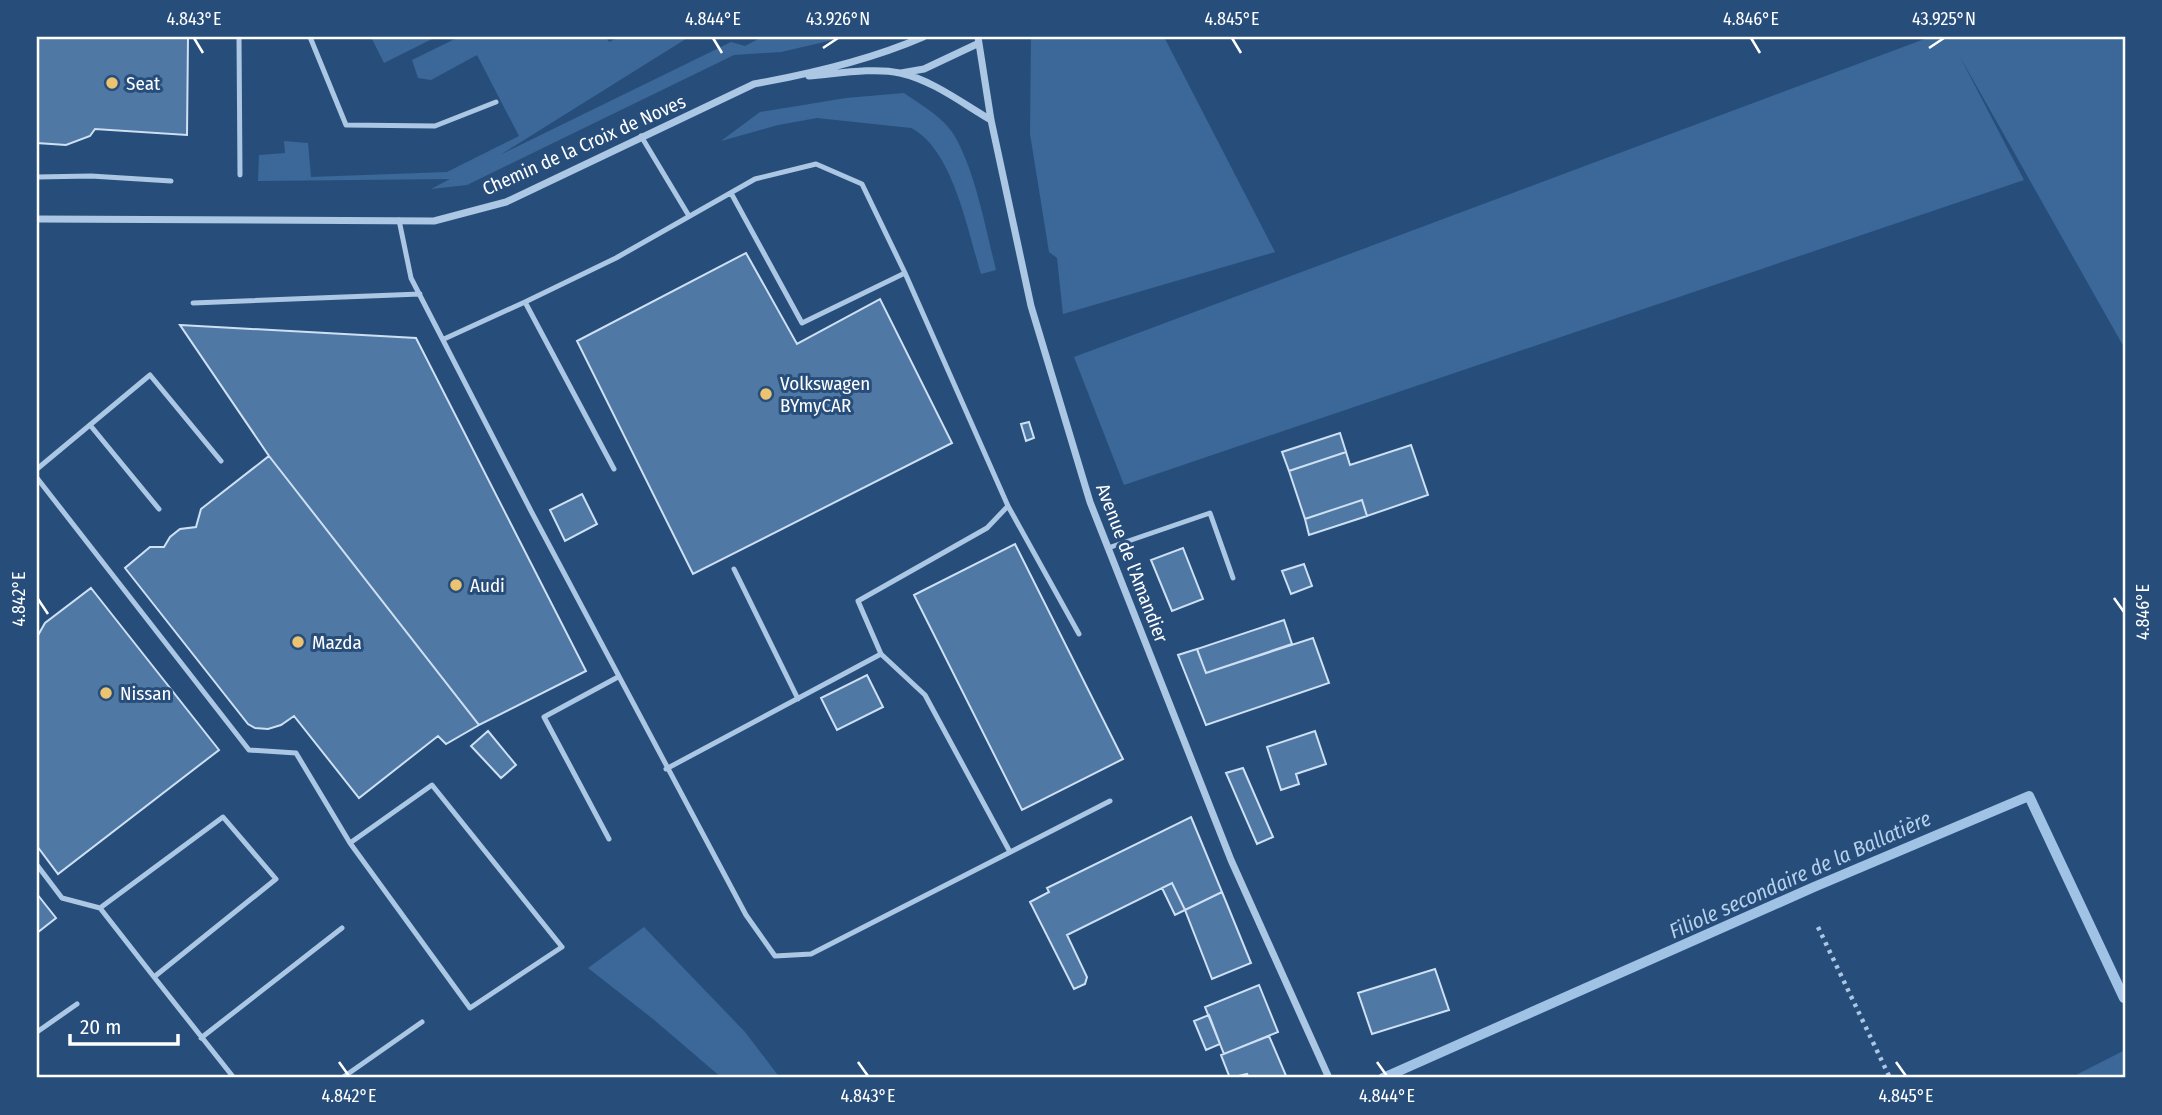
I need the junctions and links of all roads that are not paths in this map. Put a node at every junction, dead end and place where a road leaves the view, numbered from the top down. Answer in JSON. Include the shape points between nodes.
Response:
{"nodes":[{"id":1,"x":239,"y":37,"type":"edge"},
{"id":2,"x":310,"y":37,"type":"edge"},
{"id":3,"x":923,"y":37,"type":"edge"},
{"id":4,"x":978,"y":40,"type":"edge"},
{"id":5,"x":900,"y":73,"type":"junction"},
{"id":6,"x":794,"y":77,"type":"junction"},
{"id":7,"x":496,"y":102,"type":"dead end"},
{"id":8,"x":991,"y":120,"type":"junction"},
{"id":9,"x":641,"y":136,"type":"junction"},
{"id":10,"x":240,"y":175,"type":"dead end"},
{"id":11,"x":37,"y":177,"type":"edge"},
{"id":12,"x":171,"y":181,"type":"dead end"},
{"id":13,"x":731,"y":193,"type":"junction"},
{"id":14,"x":689,"y":216,"type":"junction"},
{"id":15,"x":37,"y":219,"type":"edge"},
{"id":16,"x":399,"y":220,"type":"junction"},
{"id":17,"x":905,"y":273,"type":"junction"},
{"id":18,"x":419,"y":294,"type":"junction"},
{"id":19,"x":526,"y":302,"type":"junction"},
{"id":20,"x":193,"y":303,"type":"dead end"},
{"id":21,"x":444,"y":339,"type":"junction"},
{"id":22,"x":90,"y":425,"type":"junction"},
{"id":23,"x":222,"y":461,"type":"dead end"},
{"id":24,"x":37,"y":469,"type":"edge"},
{"id":25,"x":614,"y":469,"type":"dead end"},
{"id":26,"x":37,"y":478,"type":"edge"},
{"id":27,"x":1008,"y":506,"type":"junction"},
{"id":28,"x":159,"y":509,"type":"dead end"},
{"id":29,"x":1108,"y":548,"type":"junction"},
{"id":30,"x":734,"y":569,"type":"dead end"},
{"id":31,"x":1233,"y":578,"type":"dead end"},
{"id":32,"x":1079,"y":634,"type":"dead end"},
{"id":33,"x":881,"y":654,"type":"junction"},
{"id":34,"x":618,"y":677,"type":"junction"},
{"id":35,"x":798,"y":699,"type":"junction"},
{"id":36,"x":666,"y":769,"type":"junction"},
{"id":37,"x":1110,"y":801,"type":"dead end"},
{"id":38,"x":609,"y":839,"type":"dead end"},
{"id":39,"x":350,"y":843,"type":"junction"},
{"id":40,"x":1010,"y":852,"type":"junction"},
{"id":41,"x":37,"y":865,"type":"edge"},
{"id":42,"x":100,"y":908,"type":"junction"},
{"id":43,"x":342,"y":928,"type":"dead end"},
{"id":44,"x":154,"y":977,"type":"junction"},
{"id":45,"x":77,"y":1004,"type":"dead end"},
{"id":46,"x":422,"y":1022,"type":"dead end"},
{"id":47,"x":37,"y":1032,"type":"edge"},
{"id":48,"x":201,"y":1038,"type":"junction"},
{"id":49,"x":234,"y":1078,"type":"edge"},
{"id":50,"x":342,"y":1078,"type":"edge"},
{"id":51,"x":1329,"y":1078,"type":"edge"}],
"edges":[{"from":1,"to":10,"type":"lane"},
{"from":2,"to":7,"type":"lane","via":[[346,125],[435,126]]},
{"from":3,"to":6,"type":"street","name":"Chemin de la Croix de Noves"},
{"from":4,"to":5,"type":"street","via":[[924,69]]},
{"from":4,"to":8,"type":"street","name":"Avenue de l'Amandier"},
{"from":5,"to":6,"type":"street"},
{"from":5,"to":8,"type":"street","via":[[932,85]]},
{"from":6,"to":9,"type":"street","name":"Chemin de la Croix de Noves","via":[[754,84]]},
{"from":8,"to":29,"type":"street","name":"Avenue de l'Amandier","via":[[1031,306]]},
{"from":9,"to":14,"type":"lane"},
{"from":9,"to":16,"type":"street","name":"Chemin de la Croix de Noves","via":[[506,202],[435,221]]},
{"from":11,"to":12,"type":"lane"},
{"from":13,"to":14,"type":"lane"},
{"from":13,"to":17,"type":"lane","via":[[754,179],[816,164],[862,184]]},
{"from":13,"to":17,"type":"lane","via":[[802,323]]},
{"from":14,"to":19,"type":"lane"},
{"from":15,"to":16,"type":"street","name":"Chemin de la Croix de Noves"},
{"from":16,"to":18,"type":"lane","via":[[411,278]]},
{"from":17,"to":27,"type":"lane"},
{"from":18,"to":20,"type":"lane"},
{"from":18,"to":21,"type":"lane"},
{"from":19,"to":21,"type":"lane"},
{"from":19,"to":25,"type":"lane"},
{"from":21,"to":34,"type":"lane"},
{"from":22,"to":23,"type":"lane","via":[[150,375]]},
{"from":22,"to":24,"type":"lane"},
{"from":22,"to":28,"type":"lane"},
{"from":26,"to":39,"type":"lane","via":[[249,750],[296,753]]},
{"from":27,"to":32,"type":"lane"},
{"from":27,"to":33,"type":"lane","via":[[987,528],[858,601]]},
{"from":29,"to":31,"type":"lane","via":[[1210,513]]},
{"from":29,"to":51,"type":"street","name":"Avenue de l'Amandier","via":[[1231,860]]},
{"from":30,"to":35,"type":"lane"},
{"from":33,"to":35,"type":"lane"},
{"from":33,"to":40,"type":"lane","via":[[925,695]]},
{"from":34,"to":36,"type":"lane"},
{"from":34,"to":38,"type":"lane","via":[[544,717]]},
{"from":35,"to":36,"type":"lane"},
{"from":36,"to":40,"type":"lane","via":[[746,915],[775,956],[811,954]]},
{"from":37,"to":40,"type":"lane"},
{"from":39,"to":39,"type":"lane","via":[[470,1008],[562,947],[432,785]]},
{"from":41,"to":42,"type":"lane","via":[[62,898]]},
{"from":42,"to":44,"type":"lane"},
{"from":42,"to":44,"type":"lane","via":[[223,817],[276,879]]},
{"from":43,"to":48,"type":"lane"},
{"from":44,"to":48,"type":"lane"},
{"from":45,"to":47,"type":"lane"},
{"from":46,"to":50,"type":"lane"},
{"from":48,"to":49,"type":"lane"}]}
